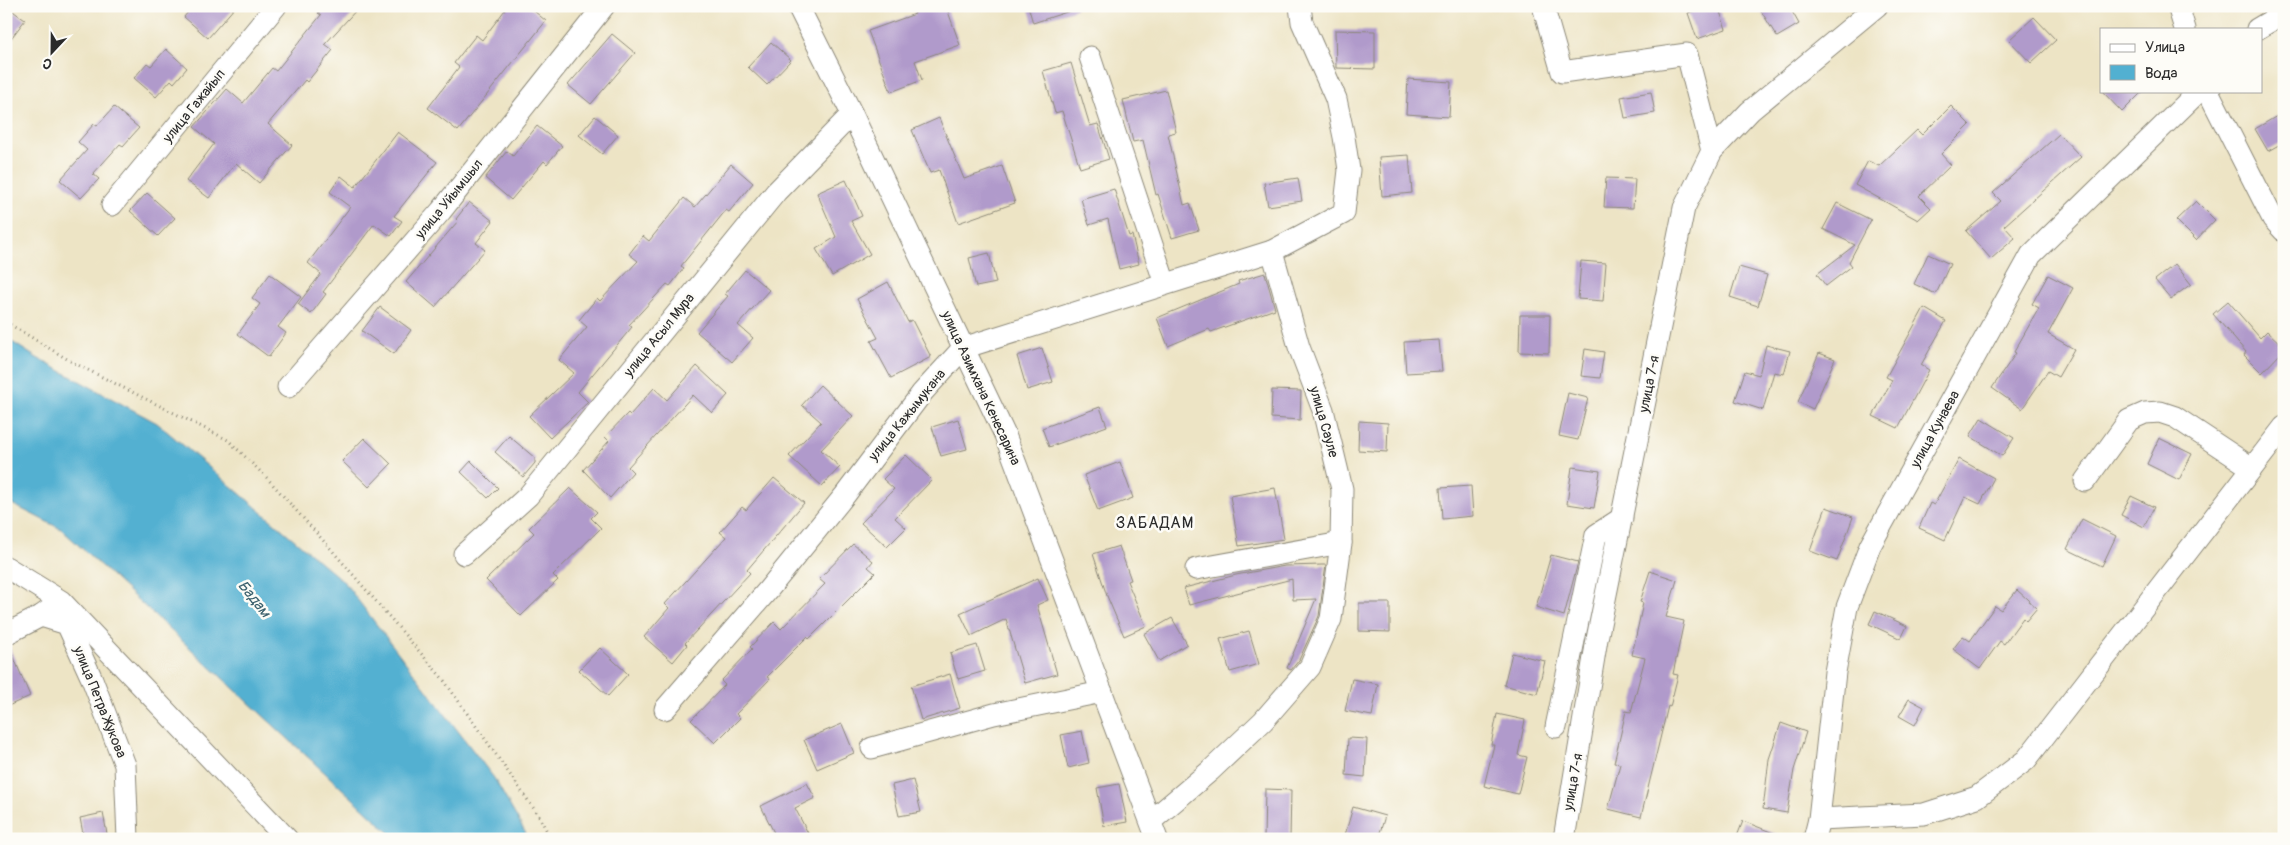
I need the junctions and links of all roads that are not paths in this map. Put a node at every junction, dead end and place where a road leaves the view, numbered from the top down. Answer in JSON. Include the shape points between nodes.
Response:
{"nodes":[{"id":1,"x":276,"y":6,"type":"edge"},
{"id":2,"x":604,"y":6,"type":"edge"},
{"id":3,"x":798,"y":6,"type":"edge"},
{"id":4,"x":1300,"y":6,"type":"edge"},
{"id":5,"x":1543,"y":6,"type":"edge"},
{"id":6,"x":1877,"y":6,"type":"edge"},
{"id":7,"x":2178,"y":6,"type":"edge"},
{"id":8,"x":2284,"y":13,"type":"edge"},
{"id":9,"x":2185,"y":28,"type":"edge"},
{"id":10,"x":2259,"y":28,"type":"edge"},
{"id":11,"x":1090,"y":57,"type":"dead end"},
{"id":12,"x":2198,"y":92,"type":"edge"},
{"id":13,"x":2209,"y":92,"type":"edge"},
{"id":14,"x":852,"y":114,"type":"junction"},
{"id":15,"x":1712,"y":151,"type":"junction"},
{"id":16,"x":112,"y":205,"type":"dead end"},
{"id":17,"x":2284,"y":231,"type":"edge"},
{"id":18,"x":1272,"y":251,"type":"junction"},
{"id":19,"x":1165,"y":284,"type":"junction"},
{"id":20,"x":963,"y":348,"type":"junction"},
{"id":21,"x":288,"y":387,"type":"dead end"},
{"id":22,"x":2284,"y":427,"type":"edge"},
{"id":23,"x":2252,"y":468,"type":"junction"},
{"id":24,"x":2085,"y":481,"type":"dead end"},
{"id":25,"x":1622,"y":518,"type":"junction"},
{"id":26,"x":1341,"y":543,"type":"junction"},
{"id":27,"x":464,"y":554,"type":"dead end"},
{"id":28,"x":6,"y":567,"type":"edge"},
{"id":29,"x":1196,"y":569,"type":"dead end"},
{"id":30,"x":61,"y":601,"type":"junction"},
{"id":31,"x":42,"y":616,"type":"junction"},
{"id":32,"x":6,"y":634,"type":"edge"},
{"id":33,"x":1102,"y":692,"type":"junction"},
{"id":34,"x":665,"y":709,"type":"dead end"},
{"id":35,"x":1556,"y":727,"type":"dead end"},
{"id":36,"x":872,"y":748,"type":"dead end"},
{"id":37,"x":1816,"y":829,"type":"edge"},
{"id":38,"x":1154,"y":830,"type":"edge"},
{"id":39,"x":128,"y":839,"type":"edge"},
{"id":40,"x":287,"y":839,"type":"edge"},
{"id":41,"x":1564,"y":839,"type":"edge"}],
"edges":[{"from":1,"to":16,"type":"street","name":"улица Гажайып"},
{"from":2,"to":21,"type":"street","name":"улица Уйымшыл","via":[[441,211]]},
{"from":3,"to":14,"type":"street","name":"улица Азимхана Кенесарина"},
{"from":4,"to":18,"type":"street","via":[[1302,22],[1336,99],[1349,170],[1344,214]]},
{"from":5,"to":15,"type":"street","via":[[1562,72],[1687,54]]},
{"from":6,"to":15,"type":"street","name":"улица 7-я","via":[[1750,111]]},
{"from":7,"to":9,"type":"street"},
{"from":8,"to":10,"type":"street"},
{"from":11,"to":19,"type":"street"},
{"from":12,"to":37,"type":"street","name":"улица Кунаева","via":[[2030,255],[1870,546],[1846,607]]},
{"from":13,"to":17,"type":"street","via":[[2273,219]]},
{"from":14,"to":20,"type":"street","name":"улица Азимхана Кенесарина"},
{"from":14,"to":27,"type":"street","name":"улица Асыл Мура","via":[[776,192],[528,496]]},
{"from":15,"to":25,"type":"street","name":"улица 7-я","via":[[1684,208]]},
{"from":18,"to":19,"type":"street"},
{"from":18,"to":26,"type":"street","name":"улица Сауле","via":[[1299,347],[1322,410],[1342,488]]},
{"from":19,"to":20,"type":"street"},
{"from":20,"to":33,"type":"street","name":"улица Азимхана Кенесарина","via":[[1006,435]]},
{"from":20,"to":34,"type":"street","name":"улица Кажымукана","via":[[922,393],[768,590]]},
{"from":22,"to":23,"type":"street"},
{"from":23,"to":24,"type":"street","via":[[2175,417],[2160,412],[2145,413],[2129,420]]},
{"from":23,"to":37,"type":"street","via":[[2026,760],[1977,797],[1924,814]]},
{"from":25,"to":35,"type":"street","via":[[1596,535]]},
{"from":25,"to":41,"type":"street","name":"улица 7-я","via":[[1597,639]]},
{"from":26,"to":29,"type":"street"},
{"from":26,"to":38,"type":"street","name":"улица Сауле","via":[[1331,619],[1310,667],[1263,721]]},
{"from":28,"to":30,"type":"street"},
{"from":30,"to":31,"type":"street"},
{"from":30,"to":40,"type":"street"},
{"from":31,"to":32,"type":"street"},
{"from":31,"to":39,"type":"street","name":"улица Петра Жукова","via":[[67,624],[125,765]]},
{"from":33,"to":36,"type":"street","via":[[994,714]]},
{"from":33,"to":38,"type":"street","name":"улица Азимхана Кенесарина"}]}
